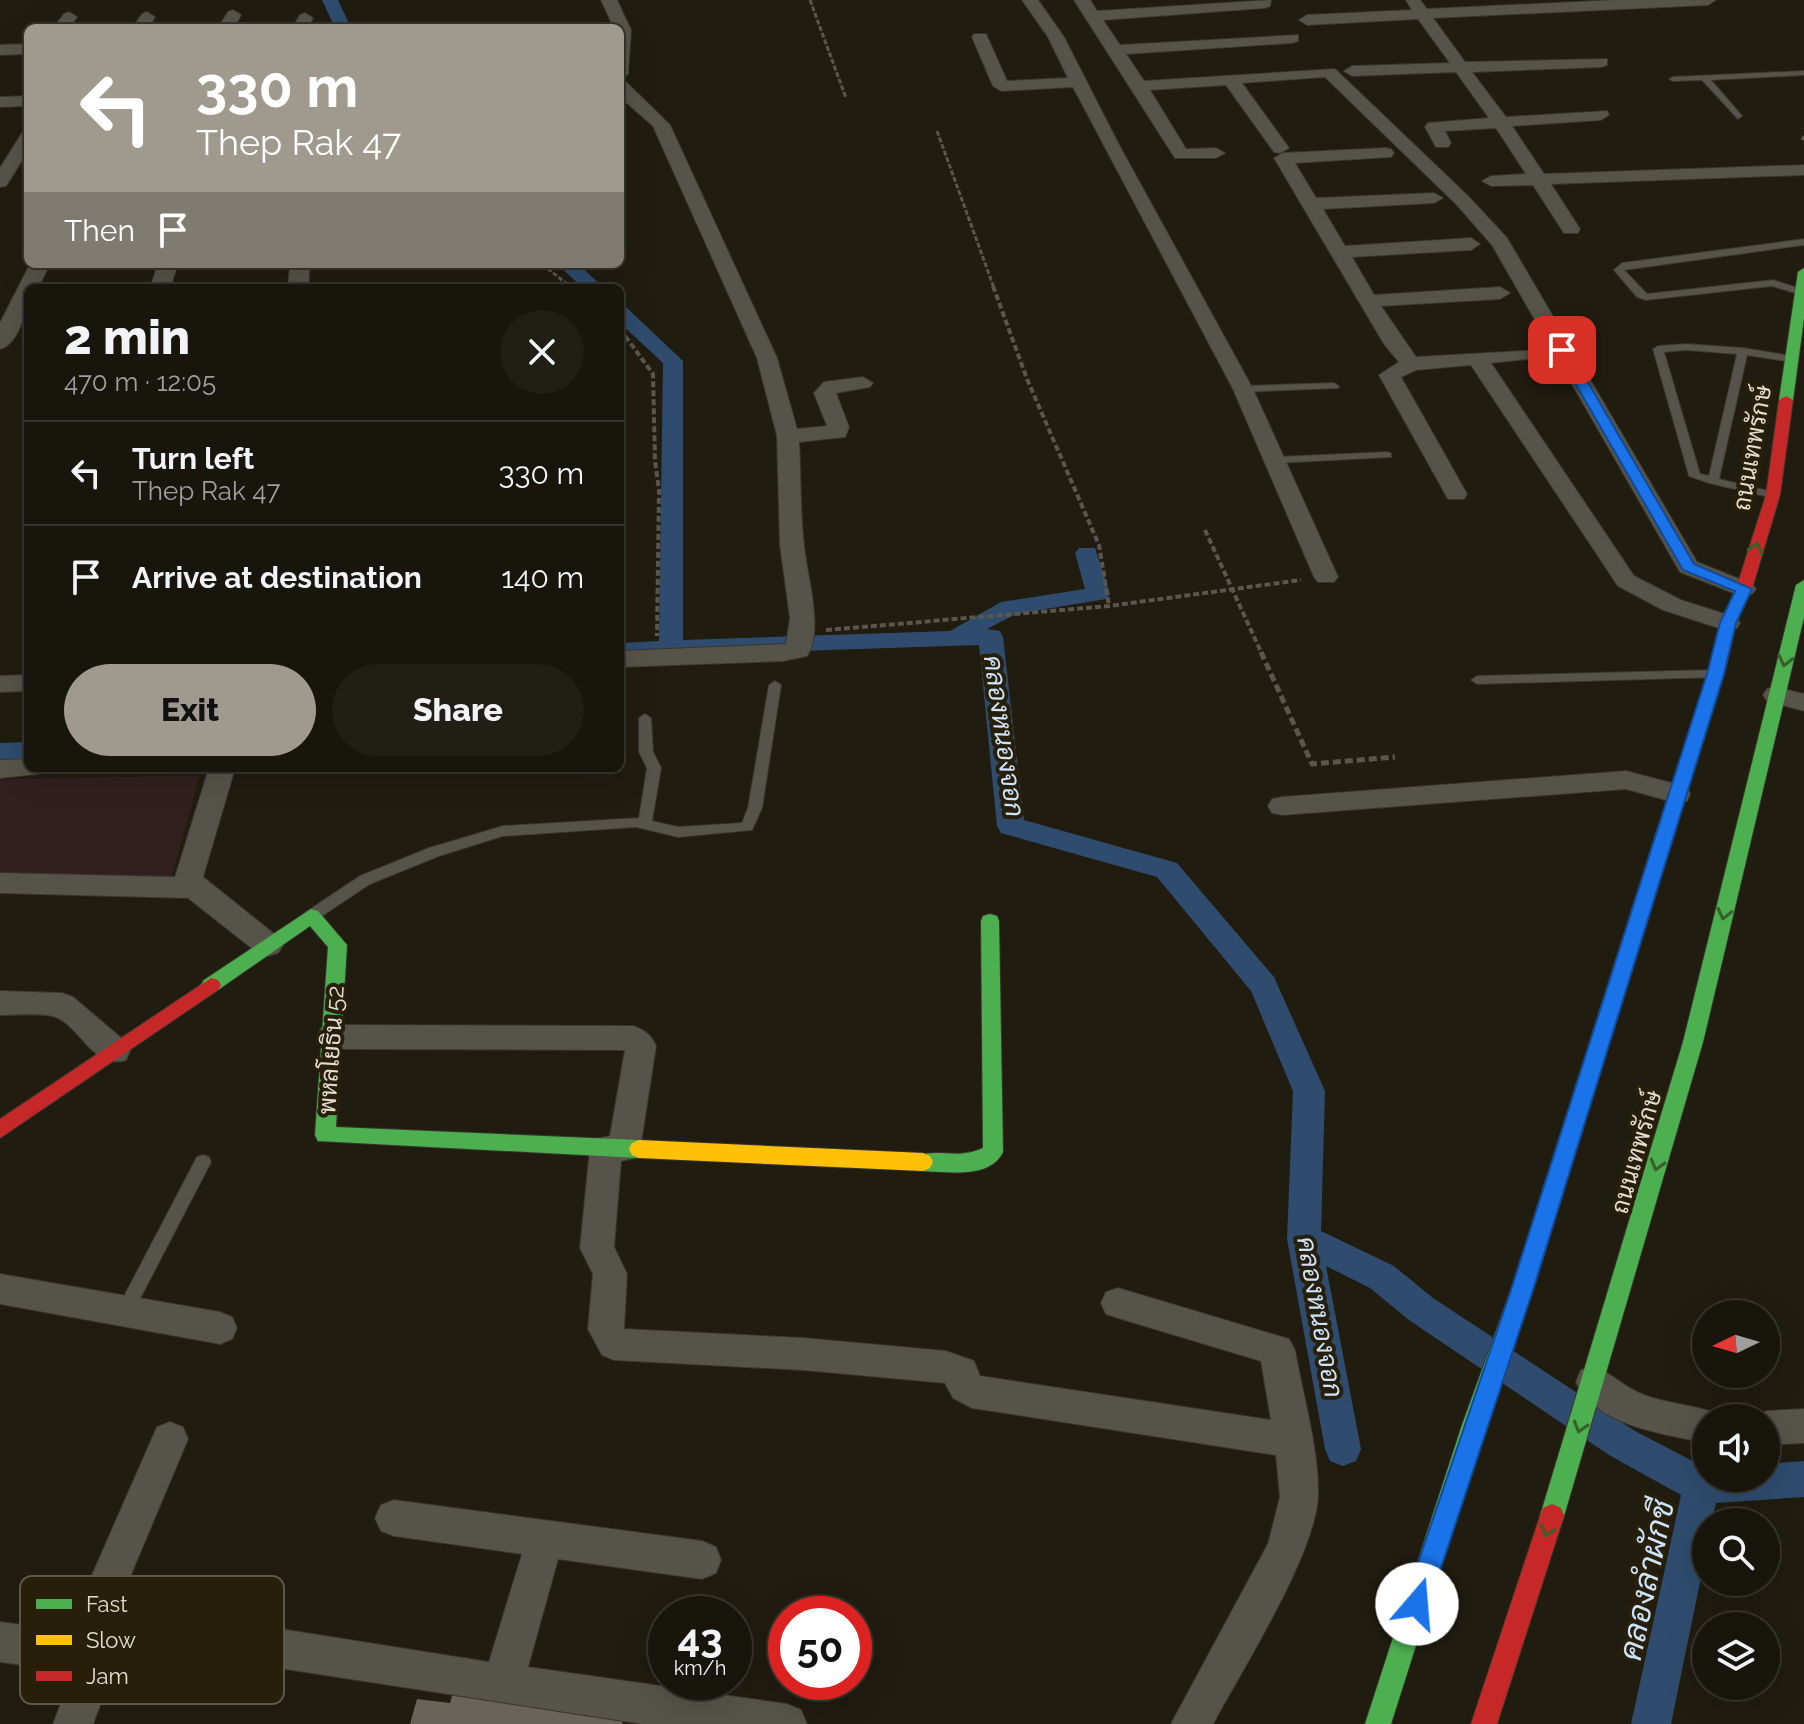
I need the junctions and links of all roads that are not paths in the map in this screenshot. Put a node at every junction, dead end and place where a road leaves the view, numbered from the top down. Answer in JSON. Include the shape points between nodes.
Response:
{"nodes":[{"id":1,"x":609,"y":0,"type":"edge"},
{"id":2,"x":1030,"y":0,"type":"edge"},
{"id":3,"x":1082,"y":0,"type":"edge"},
{"id":4,"x":1708,"y":0,"type":"edge"},
{"id":5,"x":1665,"y":1,"type":"edge"},
{"id":6,"x":1265,"y":3,"type":"dead end"},
{"id":7,"x":1555,"y":3,"type":"edge"},
{"id":8,"x":1417,"y":6,"type":"edge"},
{"id":9,"x":1093,"y":16,"type":"junction"},
{"id":10,"x":1307,"y":20,"type":"dead end"},
{"id":11,"x":620,"y":24,"type":"edge"},
{"id":12,"x":980,"y":37,"type":"dead end"},
{"id":13,"x":1292,"y":38,"type":"dead end"},
{"id":14,"x":24,"y":49,"type":"edge"},
{"id":15,"x":0,"y":50,"type":"edge"},
{"id":16,"x":1115,"y":50,"type":"junction"},
{"id":17,"x":1601,"y":62,"type":"dead end"},
{"id":18,"x":1460,"y":66,"type":"junction"},
{"id":19,"x":1352,"y":71,"type":"dead end"},
{"id":20,"x":1804,"y":73,"type":"edge"},
{"id":21,"x":1705,"y":78,"type":"junction"},
{"id":22,"x":1230,"y":79,"type":"junction"},
{"id":23,"x":1673,"y":79,"type":"dead end"},
{"id":24,"x":1080,"y":82,"type":"junction"},
{"id":25,"x":1139,"y":86,"type":"junction"},
{"id":26,"x":24,"y":101,"type":"edge"},
{"id":27,"x":0,"y":102,"type":"edge"},
{"id":28,"x":627,"y":102,"type":"edge"},
{"id":29,"x":1601,"y":115,"type":"dead end"},
{"id":30,"x":1738,"y":116,"type":"dead end"},
{"id":31,"x":1500,"y":121,"type":"junction"},
{"id":32,"x":24,"y":143,"type":"edge"},
{"id":33,"x":1442,"y":143,"type":"dead end"},
{"id":34,"x":1280,"y":148,"type":"dead end"},
{"id":35,"x":1216,"y":153,"type":"dead end"},
{"id":36,"x":1385,"y":153,"type":"dead end"},
{"id":37,"x":1804,"y":170,"type":"edge"},
{"id":38,"x":1538,"y":179,"type":"junction"},
{"id":39,"x":1491,"y":181,"type":"dead end"},
{"id":40,"x":0,"y":182,"type":"edge"},
{"id":41,"x":1434,"y":198,"type":"dead end"},
{"id":42,"x":1312,"y":204,"type":"junction"},
{"id":43,"x":1571,"y":229,"type":"dead end"},
{"id":44,"x":1804,"y":242,"type":"edge"},
{"id":45,"x":1471,"y":244,"type":"dead end"},
{"id":46,"x":1340,"y":252,"type":"junction"},
{"id":47,"x":1804,"y":272,"type":"edge"},
{"id":48,"x":1801,"y":292,"type":"junction"},
{"id":49,"x":1500,"y":293,"type":"dead end"},
{"id":50,"x":1369,"y":301,"type":"junction"},
{"id":51,"x":22,"y":308,"type":"edge"},
{"id":52,"x":0,"y":343,"type":"edge"},
{"id":53,"x":1743,"y":351,"type":"junction"},
{"id":54,"x":1532,"y":354,"type":"dead end"},
{"id":55,"x":1477,"y":358,"type":"junction"},
{"id":56,"x":1792,"y":359,"type":"junction"},
{"id":57,"x":1411,"y":364,"type":"junction"},
{"id":58,"x":863,"y":383,"type":"dead end"},
{"id":59,"x":1334,"y":386,"type":"dead end"},
{"id":60,"x":1243,"y":389,"type":"junction"},
{"id":61,"x":788,"y":436,"type":"junction"},
{"id":62,"x":1387,"y":455,"type":"dead end"},
{"id":63,"x":1277,"y":460,"type":"junction"},
{"id":64,"x":1713,"y":481,"type":"junction"},
{"id":65,"x":1456,"y":494,"type":"dead end"},
{"id":66,"x":1773,"y":495,"type":"junction"},
{"id":67,"x":1326,"y":577,"type":"road end"},
{"id":68,"x":1804,"y":585,"type":"edge"},
{"id":69,"x":1744,"y":589,"type":"junction"},
{"id":70,"x":1728,"y":623,"type":"junction"},
{"id":71,"x":624,"y":659,"type":"edge"},
{"id":72,"x":1716,"y":674,"type":"junction"},
{"id":73,"x":1477,"y":680,"type":"dead end"},
{"id":74,"x":775,"y":685,"type":"dead end"},
{"id":75,"x":1776,"y":695,"type":"junction"},
{"id":76,"x":1804,"y":703,"type":"edge"},
{"id":77,"x":645,"y":718,"type":"dead end"},
{"id":78,"x":24,"y":768,"type":"edge"},
{"id":79,"x":0,"y":769,"type":"edge"},
{"id":80,"x":221,"y":772,"type":"edge"},
{"id":81,"x":1677,"y":794,"type":"junction"},
{"id":82,"x":1282,"y":806,"type":"dead end"},
{"id":83,"x":645,"y":823,"type":"junction"},
{"id":84,"x":0,"y":883,"type":"edge"},
{"id":85,"x":194,"y":888,"type":"junction"},
{"id":86,"x":311,"y":916,"type":"junction"},
{"id":87,"x":990,"y":921,"type":"dead end"},
{"id":88,"x":268,"y":945,"type":"junction"},
{"id":89,"x":0,"y":1003,"type":"edge"},
{"id":90,"x":332,"y":1037,"type":"junction"},
{"id":91,"x":115,"y":1051,"type":"junction"},
{"id":92,"x":0,"y":1130,"type":"edge"},
{"id":93,"x":615,"y":1149,"type":"junction"},
{"id":94,"x":203,"y":1162,"type":"dead end"},
{"id":95,"x":0,"y":1289,"type":"edge"},
{"id":96,"x":1118,"y":1303,"type":"dead end"},
{"id":97,"x":125,"y":1311,"type":"junction"},
{"id":98,"x":220,"y":1328,"type":"dead end"},
{"id":99,"x":1591,"y":1390,"type":"junction"},
{"id":100,"x":1692,"y":1423,"type":"edge"},
{"id":101,"x":1804,"y":1426,"type":"edge"},
{"id":102,"x":1780,"y":1427,"type":"edge"},
{"id":103,"x":170,"y":1439,"type":"dead end"},
{"id":104,"x":1293,"y":1440,"type":"junction"},
{"id":105,"x":394,"y":1518,"type":"dead end"},
{"id":106,"x":545,"y":1539,"type":"junction"},
{"id":107,"x":702,"y":1560,"type":"dead end"},
{"id":108,"x":119,"y":1576,"type":"edge"},
{"id":109,"x":0,"y":1642,"type":"edge"},
{"id":110,"x":20,"y":1645,"type":"edge"},
{"id":111,"x":284,"y":1649,"type":"edge"},
{"id":112,"x":503,"y":1684,"type":"junction"},
{"id":113,"x":78,"y":1704,"type":"edge"},
{"id":114,"x":73,"y":1724,"type":"edge"},
{"id":115,"x":787,"y":1724,"type":"edge"},
{"id":116,"x":1191,"y":1724,"type":"edge"},
{"id":117,"x":1378,"y":1724,"type":"edge"},
{"id":118,"x":1484,"y":1724,"type":"edge"}],
"edges":[{"from":1,"to":11,"type":"street"},
{"from":2,"to":24,"type":"street"},
{"from":3,"to":9,"type":"street"},
{"from":4,"to":5,"type":"street"},
{"from":5,"to":7,"type":"street"},
{"from":6,"to":9,"type":"street"},
{"from":7,"to":8,"type":"street"},
{"from":8,"to":10,"type":"street"},
{"from":8,"to":18,"type":"street"},
{"from":9,"to":16,"type":"street"},
{"from":12,"to":24,"type":"street","via":[[1001,86]]},
{"from":13,"to":16,"type":"street"},
{"from":14,"to":15,"type":"street"},
{"from":16,"to":25,"type":"street"},
{"from":17,"to":18,"type":"street"},
{"from":18,"to":19,"type":"street"},
{"from":18,"to":31,"type":"street"},
{"from":20,"to":21,"type":"lane"},
{"from":21,"to":23,"type":"lane"},
{"from":21,"to":30,"type":"lane"},
{"from":22,"to":25,"type":"street"},
{"from":22,"to":34,"type":"street"},
{"from":22,"to":69,"type":"street","via":[[1329,72],[1463,201],[1500,242],[1688,567]]},
{"from":24,"to":60,"type":"street"},
{"from":25,"to":35,"type":"street","via":[[1181,154]]},
{"from":26,"to":27,"type":"street"},
{"from":28,"to":61,"type":"street","via":[[653,112],[696,197],[767,358]]},
{"from":29,"to":31,"type":"street"},
{"from":31,"to":33,"type":"street","via":[[1434,127]]},
{"from":31,"to":38,"type":"street"},
{"from":32,"to":40,"type":"street"},
{"from":36,"to":42,"type":"street","via":[[1283,158]]},
{"from":37,"to":38,"type":"street"},
{"from":38,"to":39,"type":"street"},
{"from":38,"to":43,"type":"street"},
{"from":41,"to":42,"type":"street"},
{"from":42,"to":46,"type":"street"},
{"from":44,"to":48,"type":"lane","via":[[1619,270],[1643,296],[1773,283]]},
{"from":45,"to":46,"type":"street"},
{"from":46,"to":50,"type":"street"},
{"from":47,"to":48,"type":"main road","name":"ถนนเทพรักษ์"},
{"from":48,"to":56,"type":"main road","name":"ถนนเทพรักษ์"},
{"from":49,"to":50,"type":"street"},
{"from":50,"to":57,"type":"street"},
{"from":51,"to":52,"type":"street"},
{"from":53,"to":56,"type":"lane"},
{"from":53,"to":64,"type":"lane"},
{"from":53,"to":64,"type":"lane","via":[[1658,349],[1695,476]]},
{"from":54,"to":55,"type":"street"},
{"from":55,"to":57,"type":"street"},
{"from":55,"to":70,"type":"street","via":[[1626,581],[1672,605]]},
{"from":56,"to":66,"type":"main road","name":"ถนนเทพรักษ์"},
{"from":57,"to":65,"type":"street","via":[[1389,375]]},
{"from":58,"to":61,"type":"street","via":[[827,388],[837,432]]},
{"from":59,"to":60,"type":"lane"},
{"from":60,"to":63,"type":"street"},
{"from":61,"to":71,"type":"street","via":[[800,633],[762,655]]},
{"from":62,"to":63,"type":"lane"},
{"from":63,"to":67,"type":"street"},
{"from":64,"to":66,"type":"lane"},
{"from":69,"to":66,"type":"main road","name":"ถนนเทพรักษ์","one_way":true},
{"from":68,"to":75,"type":"main road","name":"ถนนเทพรักษ์","one_way":true},
{"from":69,"to":70,"type":"main road","name":"ถนนเทพรักษ์"},
{"from":70,"to":72,"type":"main road","name":"ถนนเทพรักษ์"},
{"from":72,"to":73,"type":"lane"},
{"from":72,"to":81,"type":"main road","name":"ถนนเทพรักษ์"},
{"from":74,"to":83,"type":"lane","via":[[755,808],[747,827],[678,832]]},
{"from":75,"to":76,"type":"street"},
{"from":75,"to":99,"type":"main road","name":"ถนนเทพรักษ์","one_way":true,"via":[[1693,1042]]},
{"from":77,"to":83,"type":"lane","via":[[646,752],[654,768]]},
{"from":78,"to":79,"type":"street"},
{"from":80,"to":85,"type":"street","via":[[189,877]]},
{"from":81,"to":82,"type":"street","via":[[1626,780]]},
{"from":81,"to":117,"type":"main road","name":"ถนนเทพรักษ์","via":[[1522,1290]]},
{"from":83,"to":86,"type":"lane","via":[[503,831],[365,880]]},
{"from":84,"to":85,"type":"street"},
{"from":85,"to":88,"type":"street"},
{"from":86,"to":88,"type":"main road"},
{"from":86,"to":90,"type":"main road","name":"พหลโยธิน 52","via":[[338,945]]},
{"from":87,"to":93,"type":"main road","via":[[993,1152],[970,1164]]},
{"from":88,"to":91,"type":"main road"},
{"from":89,"to":91,"type":"street","via":[[62,1005]]},
{"from":90,"to":93,"type":"main road","name":"พหลโยธิน 52","via":[[325,1135]]},
{"from":90,"to":93,"type":"street","via":[[638,1041]]},
{"from":91,"to":92,"type":"main road"},
{"from":93,"to":104,"type":"street","via":[[597,1248],[610,1274],[605,1329],[614,1344],[946,1367],[961,1373],[972,1391]]},
{"from":94,"to":97,"type":"lane"},
{"from":95,"to":97,"type":"street"},
{"from":96,"to":104,"type":"street","via":[[1277,1350]]},
{"from":97,"to":98,"type":"street"},
{"from":99,"to":100,"type":"street","via":[[1633,1410]]},
{"from":99,"to":118,"type":"main road","name":"ถนนเทพรักษ์","one_way":true},
{"from":101,"to":102,"type":"street"},
{"from":103,"to":108,"type":"street"},
{"from":104,"to":116,"type":"street","via":[[1299,1497],[1288,1542]]},
{"from":105,"to":106,"type":"street"},
{"from":106,"to":107,"type":"street"},
{"from":106,"to":112,"type":"street"},
{"from":109,"to":110,"type":"street"},
{"from":111,"to":112,"type":"street"},
{"from":112,"to":115,"type":"street"},
{"from":113,"to":114,"type":"street"}]}
